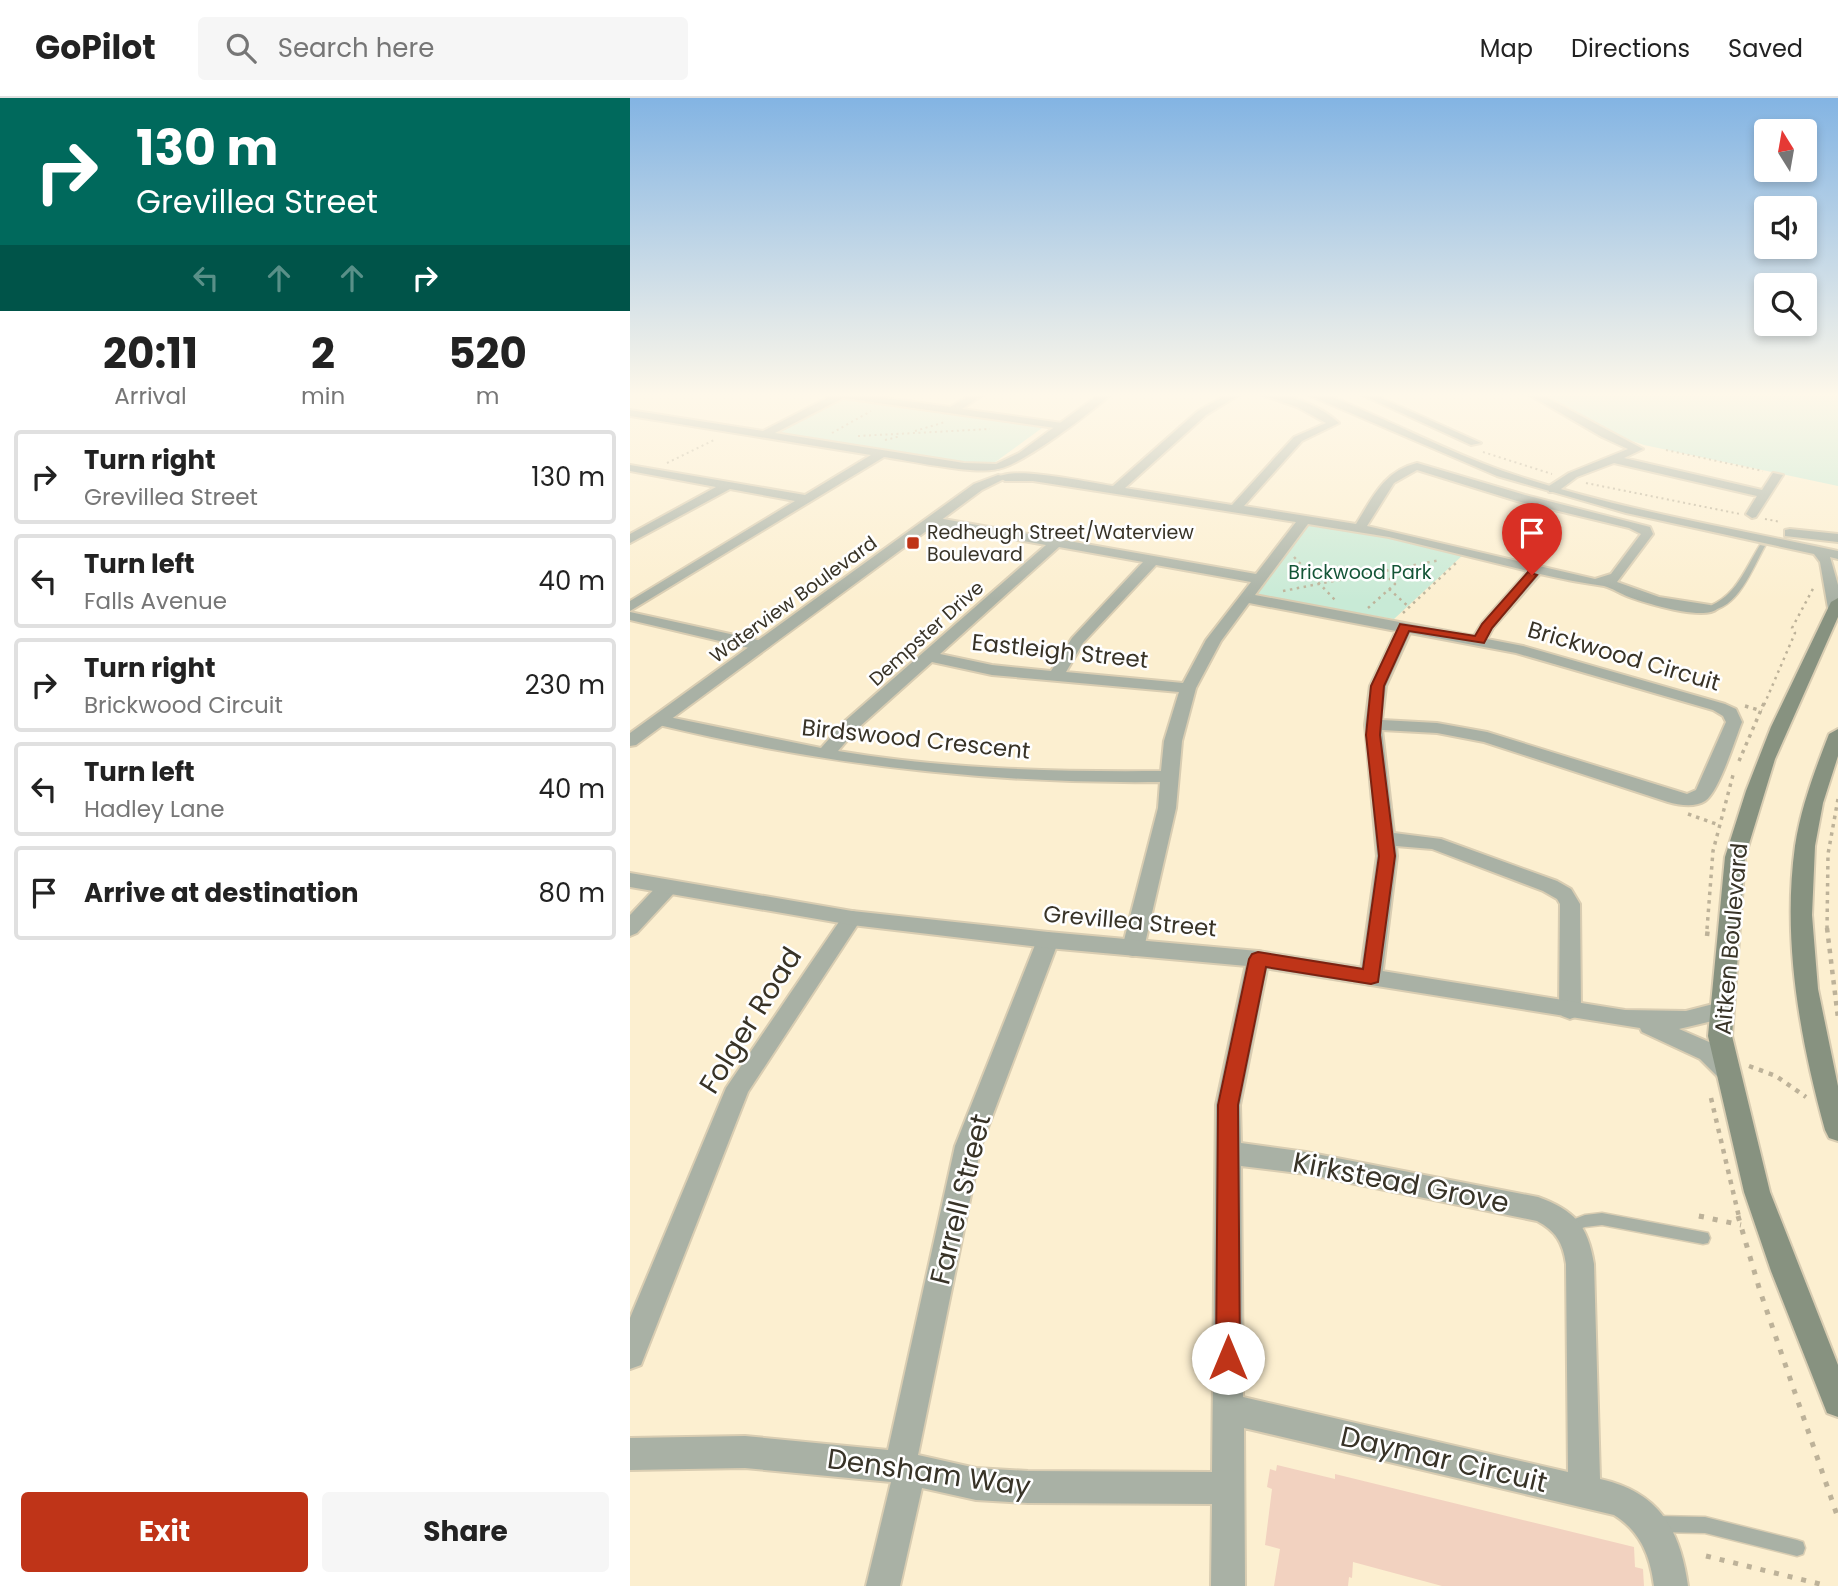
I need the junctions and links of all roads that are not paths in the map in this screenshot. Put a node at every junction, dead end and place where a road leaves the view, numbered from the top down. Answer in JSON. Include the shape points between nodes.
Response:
{"nodes":[{"id":1,"x":867,"y":462,"type":"edge"},
{"id":2,"x":942,"y":462,"type":"edge"},
{"id":3,"x":1013,"y":462,"type":"edge"},
{"id":4,"x":1147,"y":462,"type":"edge"},
{"id":5,"x":1277,"y":462,"type":"edge"},
{"id":6,"x":1471,"y":462,"type":"edge"},
{"id":7,"x":1605,"y":462,"type":"edge"},
{"id":8,"x":1625,"y":462,"type":"edge"},
{"id":9,"x":630,"y":468,"type":"edge"},
{"id":10,"x":655,"y":470,"type":"junction"},
{"id":11,"x":998,"y":474,"type":"junction"},
{"id":12,"x":1774,"y":474,"type":"road end"},
{"id":13,"x":630,"y":482,"type":"edge"},
{"id":14,"x":728,"y":485,"type":"junction"},
{"id":15,"x":1553,"y":489,"type":"junction"},
{"id":16,"x":1116,"y":490,"type":"junction"},
{"id":17,"x":1765,"y":494,"type":"junction"},
{"id":18,"x":807,"y":499,"type":"junction"},
{"id":19,"x":1617,"y":505,"type":"junction"},
{"id":20,"x":1235,"y":509,"type":"junction"},
{"id":21,"x":1752,"y":514,"type":"dead end"},
{"id":22,"x":1305,"y":519,"type":"junction"},
{"id":23,"x":932,"y":521,"type":"junction"},
{"id":24,"x":1360,"y":527,"type":"junction"},
{"id":25,"x":1761,"y":529,"type":"junction"},
{"id":26,"x":1838,"y":538,"type":"edge"},
{"id":27,"x":630,"y":539,"type":"edge"},
{"id":28,"x":1056,"y":543,"type":"junction"},
{"id":29,"x":1762,"y":546,"type":"dead end"},
{"id":30,"x":1838,"y":546,"type":"edge"},
{"id":31,"x":1819,"y":551,"type":"junction"},
{"id":32,"x":1838,"y":555,"type":"edge"},
{"id":33,"x":1153,"y":560,"type":"junction"},
{"id":34,"x":1536,"y":569,"type":"junction"},
{"id":35,"x":1259,"y":579,"type":"junction"},
{"id":36,"x":1604,"y":583,"type":"junction"},
{"id":37,"x":1246,"y":598,"type":"junction"},
{"id":38,"x":1837,"y":605,"type":"edge"},
{"id":39,"x":630,"y":607,"type":"edge"},
{"id":40,"x":1710,"y":609,"type":"joint"},
{"id":41,"x":630,"y":616,"type":"edge"},
{"id":42,"x":1402,"y":622,"type":"junction"},
{"id":43,"x":1479,"y":640,"type":"junction"},
{"id":44,"x":762,"y":646,"type":"junction"},
{"id":45,"x":927,"y":656,"type":"junction"},
{"id":46,"x":1056,"y":676,"type":"junction"},
{"id":47,"x":1188,"y":688,"type":"junction"},
{"id":48,"x":659,"y":720,"type":"junction"},
{"id":49,"x":1373,"y":725,"type":"junction"},
{"id":50,"x":1838,"y":734,"type":"edge"},
{"id":51,"x":630,"y":741,"type":"edge"},
{"id":52,"x":825,"y":755,"type":"junction"},
{"id":53,"x":1170,"y":776,"type":"junction"},
{"id":54,"x":1387,"y":839,"type":"junction"},
{"id":55,"x":630,"y":880,"type":"edge"},
{"id":56,"x":667,"y":888,"type":"junction"},
{"id":57,"x":852,"y":918,"type":"junction"},
{"id":58,"x":630,"y":928,"type":"edge"},
{"id":59,"x":1048,"y":940,"type":"junction"},
{"id":60,"x":1133,"y":948,"type":"junction"},
{"id":61,"x":1258,"y":959,"type":"junction"},
{"id":62,"x":1371,"y":977,"type":"junction"},
{"id":63,"x":1570,"y":1010,"type":"junction"},
{"id":64,"x":1721,"y":1011,"type":"junction"},
{"id":65,"x":1625,"y":1019,"type":"junction"},
{"id":66,"x":1726,"y":1070,"type":"junction"},
{"id":67,"x":1838,"y":1130,"type":"edge"},
{"id":68,"x":1228,"y":1153,"type":"junction"},
{"id":69,"x":1569,"y":1227,"type":"junction"},
{"id":70,"x":1703,"y":1238,"type":"dead end"},
{"id":71,"x":630,"y":1354,"type":"edge"},
{"id":72,"x":1838,"y":1402,"type":"edge"},
{"id":73,"x":1228,"y":1409,"type":"junction"},
{"id":74,"x":630,"y":1454,"type":"edge"},
{"id":75,"x":905,"y":1469,"type":"junction"},
{"id":76,"x":1228,"y":1488,"type":"junction"},
{"id":77,"x":1584,"y":1491,"type":"junction"},
{"id":78,"x":1652,"y":1524,"type":"junction"},
{"id":79,"x":1797,"y":1548,"type":"dead end"},
{"id":80,"x":883,"y":1586,"type":"edge"},
{"id":81,"x":1228,"y":1586,"type":"edge"},
{"id":82,"x":1671,"y":1586,"type":"edge"}],
"edges":[{"from":1,"to":18,"type":"street"},
{"from":2,"to":11,"type":"street"},
{"from":3,"to":11,"type":"street","name":"Waterview Boulevard"},
{"from":4,"to":16,"type":"street"},
{"from":5,"to":20,"type":"street"},
{"from":6,"to":15,"type":"street"},
{"from":7,"to":15,"type":"street"},
{"from":8,"to":17,"type":"street"},
{"from":9,"to":10,"type":"street"},
{"from":10,"to":13,"type":"street"},
{"from":10,"to":14,"type":"street"},
{"from":11,"to":16,"type":"street"},
{"from":11,"to":23,"type":"street","name":"Waterview Boulevard"},
{"from":12,"to":17,"type":"street"},
{"from":14,"to":18,"type":"street"},
{"from":14,"to":27,"type":"street"},
{"from":15,"to":19,"type":"street"},
{"from":16,"to":20,"type":"street"},
{"from":17,"to":21,"type":"street"},
{"from":18,"to":39,"type":"street"},
{"from":19,"to":25,"type":"street"},
{"from":19,"to":31,"type":"street"},
{"from":20,"to":22,"type":"street"},
{"from":22,"to":24,"type":"street"},
{"from":22,"to":35,"type":"street"},
{"from":23,"to":28,"type":"street"},
{"from":23,"to":44,"type":"street","name":"Waterview Boulevard"},
{"from":24,"to":34,"type":"street"},
{"from":24,"to":36,"type":"street","via":[[1394,475],[1426,467],[1521,498],[1645,530],[1647,537],[1616,577]]},
{"from":25,"to":26,"type":"street"},
{"from":25,"to":30,"type":"street"},
{"from":28,"to":33,"type":"street"},
{"from":28,"to":45,"type":"street","name":"Dempster Drive"},
{"from":29,"to":40,"type":"lane","via":[[1732,597]]},
{"from":31,"to":32,"type":"street"},
{"from":31,"to":38,"type":"street","via":[[1827,562]]},
{"from":33,"to":35,"type":"street"},
{"from":33,"to":46,"type":"street","via":[[1077,641]]},
{"from":34,"to":36,"type":"street"},
{"from":34,"to":43,"type":"street"},
{"from":35,"to":37,"type":"street"},
{"from":36,"to":40,"type":"street","via":[[1677,606]]},
{"from":37,"to":42,"type":"street","name":"Brickwood Circuit"},
{"from":37,"to":47,"type":"street","via":[[1207,651]]},
{"from":38,"to":64,"type":"main road","name":"Aitken Boulevard","via":[[1775,734],[1742,829],[1735,857]]},
{"from":41,"to":44,"type":"street"},
{"from":42,"to":43,"type":"street","name":"Brickwood Circuit"},
{"from":42,"to":49,"type":"street","via":[[1378,686]]},
{"from":43,"to":49,"type":"street","name":"Brickwood Circuit","via":[[1730,713],[1734,722],[1701,796],[1674,798],[1487,737],[1437,728]]},
{"from":44,"to":48,"type":"street","name":"Waterview Boulevard"},
{"from":45,"to":46,"type":"street","name":"Eastleigh Street","via":[[992,670]]},
{"from":45,"to":52,"type":"street","name":"Dempster Drive"},
{"from":46,"to":47,"type":"street","name":"Eastleigh Street"},
{"from":47,"to":53,"type":"street","via":[[1173,741]]},
{"from":48,"to":51,"type":"street","name":"Waterview Boulevard"},
{"from":48,"to":52,"type":"street","name":"Birdswood Crescent"},
{"from":49,"to":54,"type":"street"},
{"from":50,"to":67,"type":"main road","via":[[1816,792],[1805,847],[1802,903],[1814,1025]]},
{"from":52,"to":53,"type":"street","name":"Birdswood Crescent","via":[[1012,776]]},
{"from":53,"to":60,"type":"street","via":[[1159,844]]},
{"from":54,"to":62,"type":"street"},
{"from":54,"to":63,"type":"street","via":[[1447,847],[1564,894],[1570,904]]},
{"from":55,"to":56,"type":"street","name":"Grevillea Street"},
{"from":56,"to":57,"type":"street","name":"Grevillea Street"},
{"from":56,"to":58,"type":"street"},
{"from":57,"to":59,"type":"street","name":"Grevillea Street"},
{"from":57,"to":71,"type":"street","name":"Folger Road","via":[[738,1088]]},
{"from":59,"to":60,"type":"street","name":"Grevillea Street"},
{"from":59,"to":75,"type":"street","name":"Farrell Street","via":[[968,1146]]},
{"from":60,"to":61,"type":"street","name":"Grevillea Street"},
{"from":61,"to":62,"type":"street","name":"Grevillea Street"},
{"from":61,"to":68,"type":"street","via":[[1228,1105]]},
{"from":62,"to":63,"type":"street","name":"Grevillea Street"},
{"from":63,"to":65,"type":"street","name":"Grevillea Street"},
{"from":64,"to":65,"type":"street","via":[[1686,1020]]},
{"from":64,"to":66,"type":"main road","name":"Aitken Boulevard"},
{"from":65,"to":66,"type":"street","via":[[1708,1052]]},
{"from":66,"to":72,"type":"main road","name":"Aitken Boulevard","via":[[1757,1192]]},
{"from":68,"to":69,"type":"street","name":"Kirkstead Grove","via":[[1306,1163],[1538,1209]]},
{"from":68,"to":73,"type":"street"},
{"from":69,"to":70,"type":"lane","via":[[1602,1219]]},
{"from":69,"to":77,"type":"street","via":[[1580,1264]]},
{"from":73,"to":76,"type":"street"},
{"from":73,"to":77,"type":"street","name":"Daymar Circuit"},
{"from":74,"to":75,"type":"street","name":"Densham Way","via":[[797,1454]]},
{"from":75,"to":76,"type":"street","name":"Densham Way","via":[[976,1483],[1028,1487]]},
{"from":75,"to":80,"type":"street","name":"Farrell Street"},
{"from":76,"to":81,"type":"street"},
{"from":77,"to":78,"type":"street","name":"Daymar Circuit","via":[[1620,1500]]},
{"from":78,"to":79,"type":"lane","via":[[1704,1525]]},
{"from":78,"to":82,"type":"street","name":"Daymar Circuit","via":[[1667,1559]]}]}
